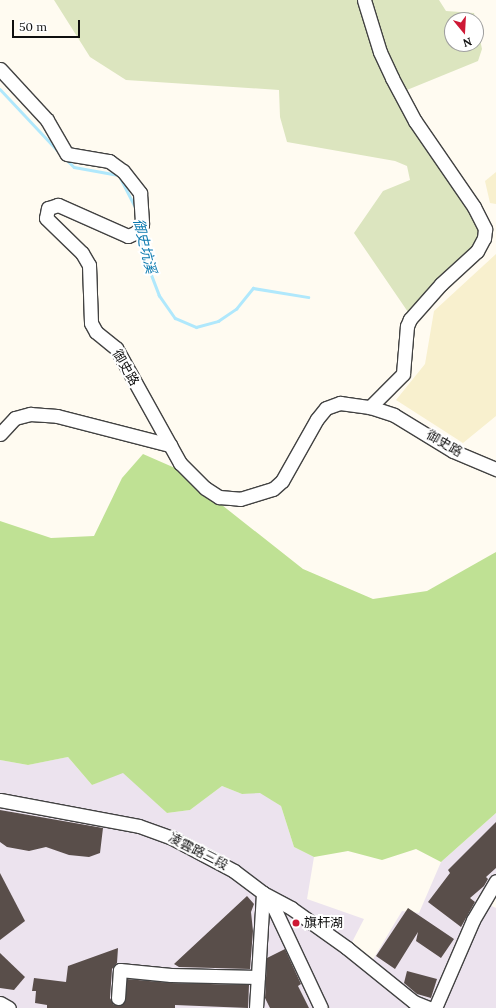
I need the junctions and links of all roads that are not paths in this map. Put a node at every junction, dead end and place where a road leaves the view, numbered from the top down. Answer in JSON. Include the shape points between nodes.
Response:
{"nodes":[{"id":1,"x":364,"y":0,"type":"edge"},
{"id":2,"x":0,"y":69,"type":"edge"},
{"id":3,"x":370,"y":407,"type":"junction"},
{"id":4,"x":0,"y":434,"type":"edge"},
{"id":5,"x":170,"y":445,"type":"junction"},
{"id":6,"x":496,"y":469,"type":"edge"},
{"id":7,"x":0,"y":800,"type":"edge"},
{"id":8,"x":496,"y":881,"type":"edge"},
{"id":9,"x":263,"y":893,"type":"junction"},
{"id":10,"x":258,"y":977,"type":"junction"},
{"id":11,"x":118,"y":998,"type":"dead end"},
{"id":12,"x":0,"y":1003,"type":"edge"},
{"id":13,"x":9,"y":1008,"type":"edge"},
{"id":14,"x":256,"y":1008,"type":"edge"},
{"id":15,"x":321,"y":1008,"type":"edge"},
{"id":16,"x":429,"y":1008,"type":"edge"},
{"id":17,"x":435,"y":1008,"type":"edge"}],
"edges":[{"from":1,"to":3,"type":"street","via":[[380,52],[392,78],[415,121],[474,207],[485,229],[484,238],[477,251],[441,284],[410,319],[407,326],[404,374]]},
{"from":2,"to":5,"type":"street","name":"御史路","via":[[47,120],[67,154],[109,161],[123,171],[140,193],[140,228],[128,236],[58,205],[52,205],[46,213],[46,218],[78,248],[89,265],[91,323],[96,332],[116,348]]},
{"from":3,"to":5,"type":"street","name":"御史路","via":[[340,403],[326,408],[304,438],[282,481],[273,489],[257,496],[240,499],[219,497],[190,475]]},
{"from":3,"to":6,"type":"street","name":"御史路","via":[[394,415],[453,451]]},
{"from":4,"to":5,"type":"street","via":[[15,418],[30,414],[57,416]]},
{"from":7,"to":9,"type":"street","name":"凌雲路三段","via":[[139,826],[203,853],[234,871]]},
{"from":8,"to":17,"type":"street","via":[[473,920]]},
{"from":9,"to":10,"type":"street"},
{"from":9,"to":15,"type":"street","name":"凌雲路三段","via":[[274,908]]},
{"from":9,"to":16,"type":"street","via":[[291,908],[347,948],[414,1002]]},
{"from":10,"to":11,"type":"street","via":[[171,975],[120,970]]},
{"from":10,"to":14,"type":"street"},
{"from":12,"to":13,"type":"street"}]}
